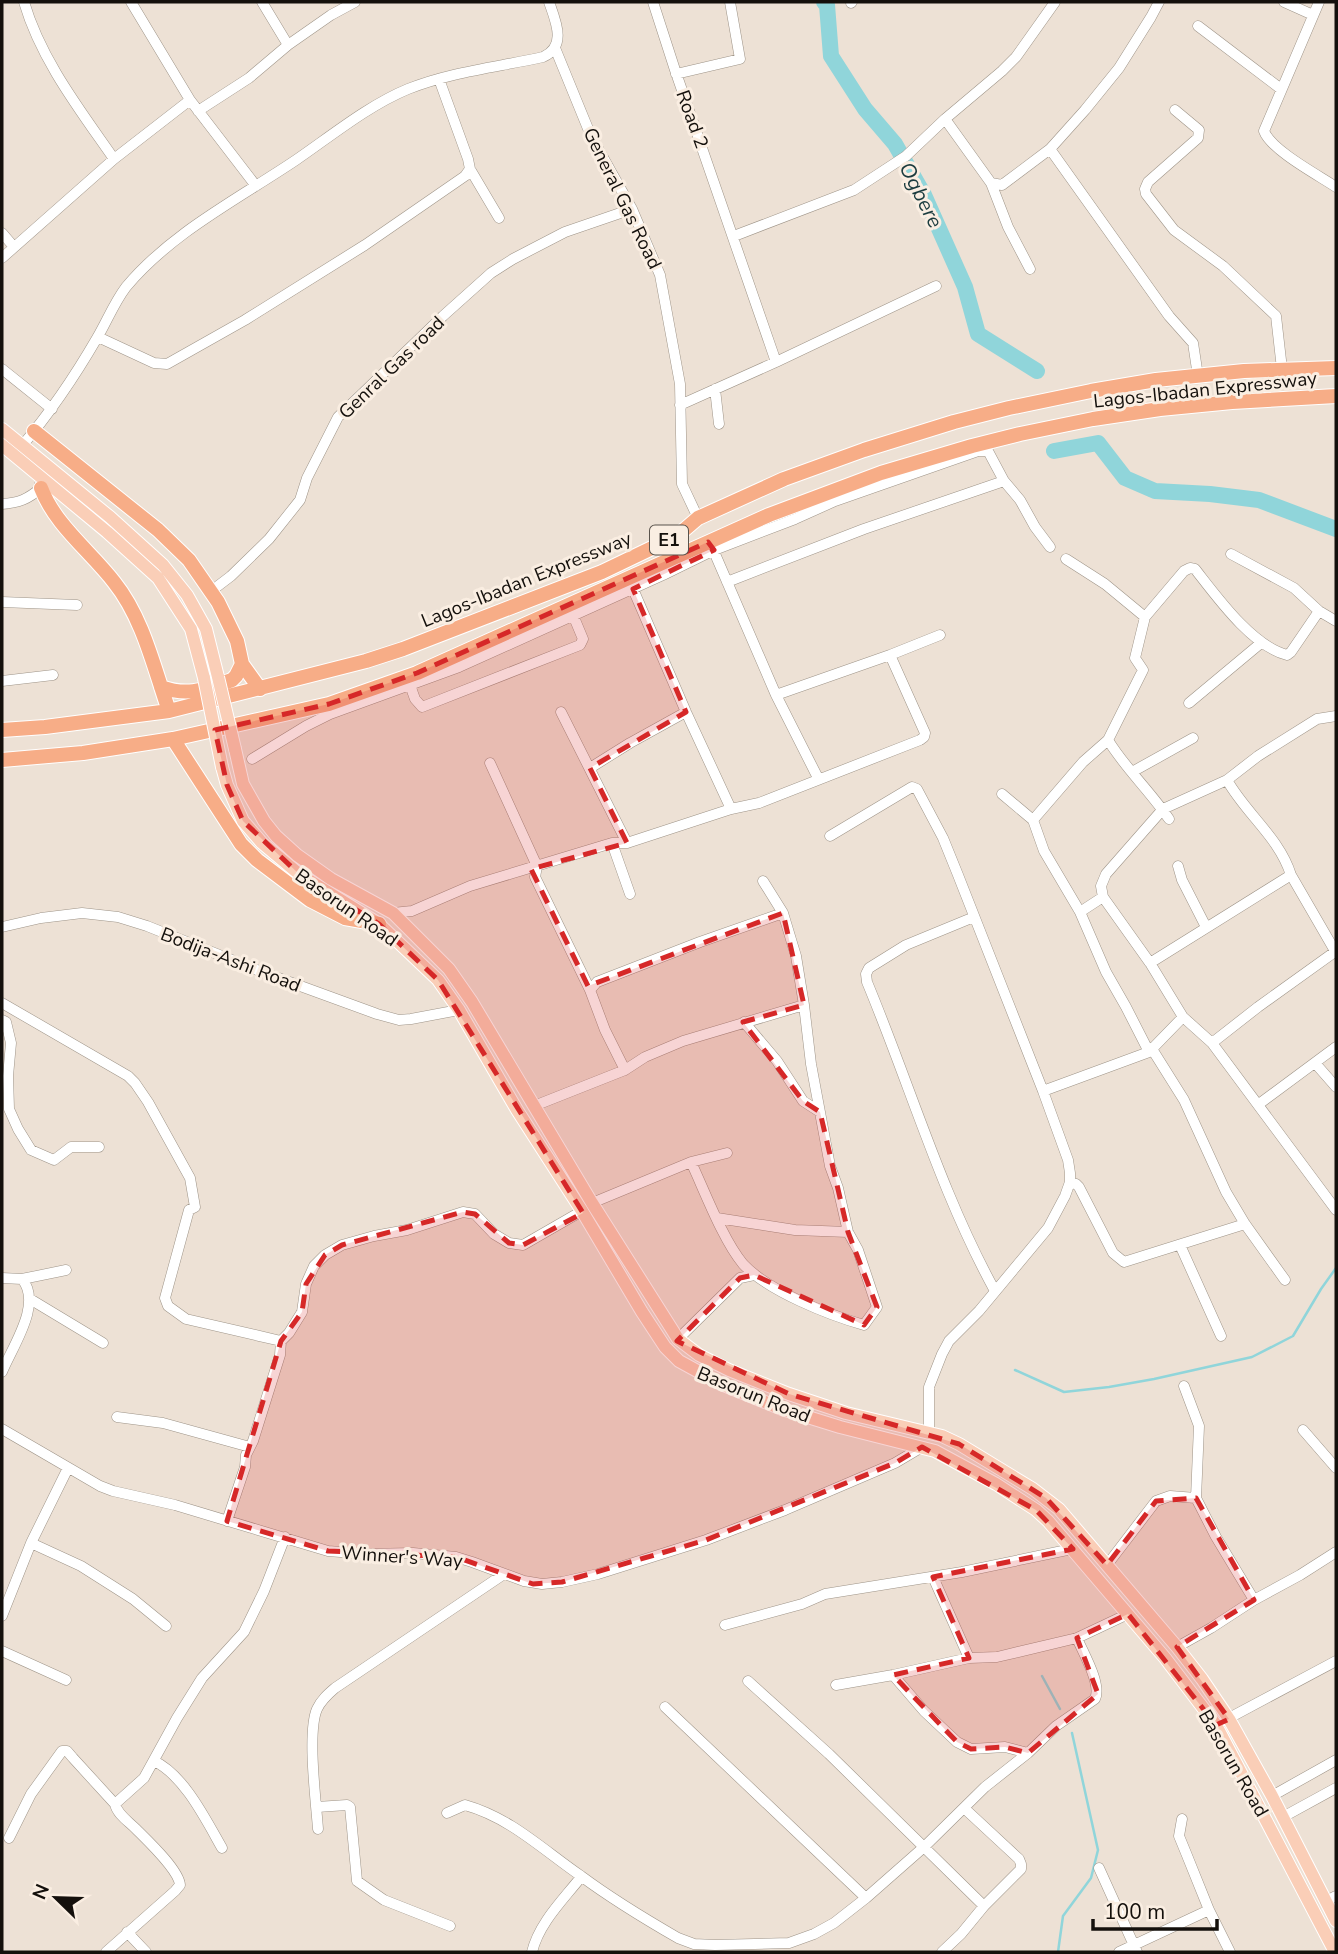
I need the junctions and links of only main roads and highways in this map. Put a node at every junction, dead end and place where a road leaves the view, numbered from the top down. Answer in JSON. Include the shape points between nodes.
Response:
{"nodes":[{"id":1,"x":1336,"y":368,"type":"edge"},
{"id":2,"x":1335,"y":398,"type":"edge"},
{"id":3,"x":2,"y":429,"type":"edge"},
{"id":4,"x":34,"y":431,"type":"road end"},
{"id":5,"x":2,"y":445,"type":"edge"},
{"id":6,"x":40,"y":481,"type":"junction"},
{"id":7,"x":242,"y":664,"type":"junction"},
{"id":8,"x":161,"y":687,"type":"junction"},
{"id":9,"x":260,"y":689,"type":"junction"},
{"id":10,"x":169,"y":711,"type":"junction"},
{"id":11,"x":2,"y":730,"type":"edge"},
{"id":12,"x":173,"y":739,"type":"junction"},
{"id":13,"x":2,"y":760,"type":"edge"},
{"id":14,"x":379,"y":924,"type":"junction"},
{"id":15,"x":587,"y":1207,"type":"junction"},
{"id":16,"x":654,"y":1303,"type":"junction"},
{"id":17,"x":642,"y":1312,"type":"junction"},
{"id":18,"x":1331,"y":1898,"type":"edge"},
{"id":19,"x":1336,"y":1921,"type":"edge"},
{"id":20,"x":1335,"y":1952,"type":"edge"}],
"edges":[{"from":1,"to":9,"type":"highway","name":"Lagos-Ibadan Expressway","number":"E1","via":[[1156,380],[954,422],[809,469],[698,518],[677,536],[602,572],[403,649]]},
{"from":2,"to":12,"type":"highway","name":"Lagos-Ibadan Expressway","number":"E1","via":[[1232,402],[1093,419],[881,473],[769,515],[711,546],[389,684],[302,711]]},
{"from":3,"to":15,"type":"main road","name":"Basorun Road","bridge":true,"via":[[110,517],[163,565],[187,596],[206,629],[243,784],[264,821],[297,855],[394,913],[449,969],[534,1106]]},
{"from":4,"to":7,"type":"highway","via":[[190,560],[218,602],[237,641]]},
{"from":5,"to":6,"type":"main road","name":"Basorun Road"},
{"from":6,"to":8,"type":"highway","via":[[47,502],[129,604]]},
{"from":6,"to":14,"type":"main road","name":"Basorun Road","bridge":true,"via":[[158,578],[191,629],[222,767],[243,821],[299,874]]},
{"from":7,"to":8,"type":"highway","via":[[232,680],[195,692]]},
{"from":7,"to":9,"type":"highway"},
{"from":8,"to":10,"type":"highway"},
{"from":9,"to":10,"type":"highway","name":"Lagos-Ibadan Expressway","number":"E1"},
{"from":10,"to":11,"type":"highway","name":"Lagos-Ibadan Expressway","number":"E1"},
{"from":12,"to":13,"type":"highway","name":"Lagos-Ibadan Expressway","number":"E1"},
{"from":12,"to":14,"type":"highway","via":[[241,844],[257,860],[310,900],[345,918]]},
{"from":14,"to":15,"type":"main road","name":"Basorun Road","via":[[438,980],[517,1110]]},
{"from":15,"to":16,"type":"main road","name":"Basorun Road"},
{"from":15,"to":17,"type":"main road","name":"Basorun Road"},
{"from":16,"to":17,"type":"main road"},
{"from":16,"to":18,"type":"main road","name":"Basorun Road","via":[[678,1339],[699,1355],[789,1394],[959,1444],[1059,1509],[1202,1679]]},
{"from":17,"to":20,"type":"main road","name":"Basorun Road","via":[[679,1361],[721,1384],[782,1409],[950,1458],[1037,1510],[1216,1725]]},
{"from":18,"to":19,"type":"main road","name":"Basorun Road"}]}
